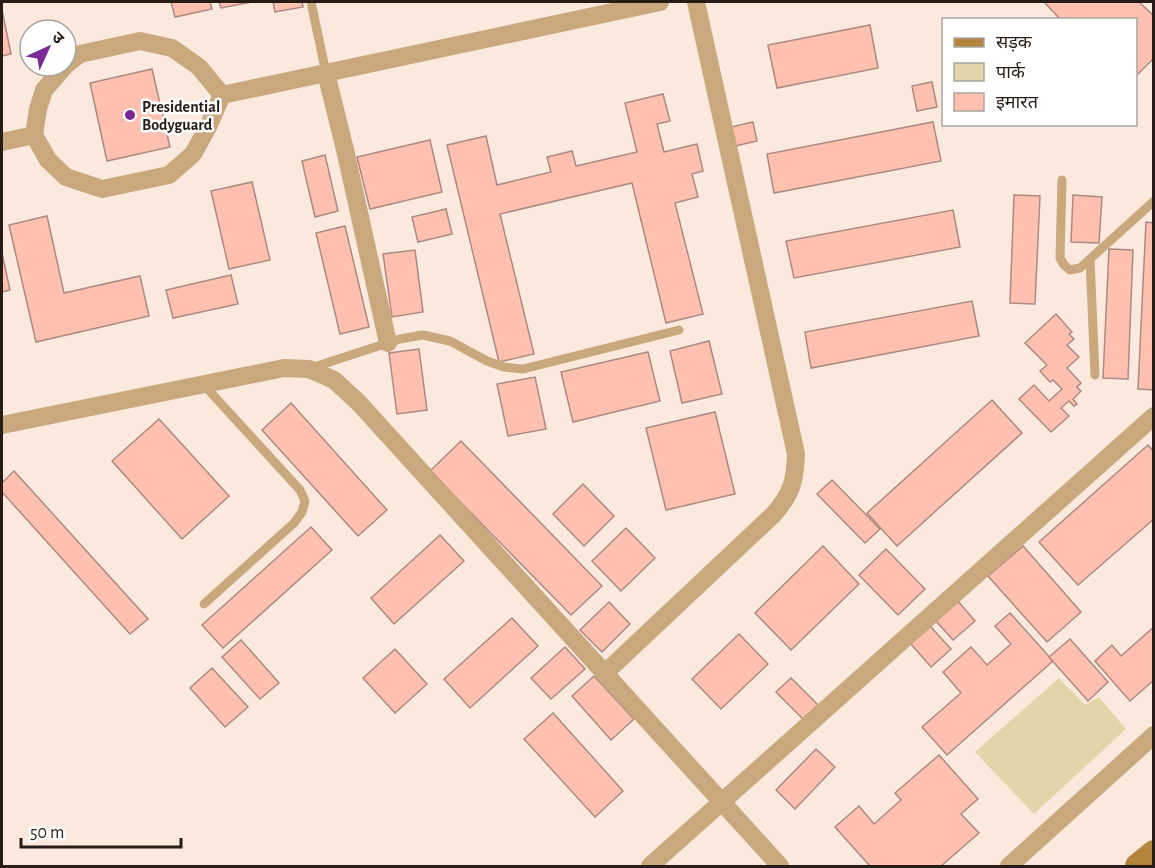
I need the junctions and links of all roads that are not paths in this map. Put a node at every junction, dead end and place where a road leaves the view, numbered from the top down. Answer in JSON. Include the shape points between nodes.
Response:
{"nodes":[{"id":1,"x":311,"y":2,"type":"edge"},
{"id":2,"x":660,"y":2,"type":"edge"},
{"id":3,"x":696,"y":2,"type":"edge"},
{"id":4,"x":78,"y":56,"type":"edge"},
{"id":5,"x":326,"y":73,"type":"junction"},
{"id":6,"x":55,"y":78,"type":"edge"},
{"id":7,"x":222,"y":95,"type":"junction"},
{"id":8,"x":34,"y":135,"type":"junction"},
{"id":9,"x":2,"y":142,"type":"edge"},
{"id":10,"x":1062,"y":180,"type":"dead end"},
{"id":11,"x":1154,"y":201,"type":"edge"},
{"id":12,"x":1090,"y":259,"type":"junction"},
{"id":13,"x":679,"y":330,"type":"dead end"},
{"id":14,"x":388,"y":343,"type":"junction"},
{"id":15,"x":309,"y":369,"type":"junction"},
{"id":16,"x":1095,"y":375,"type":"dead end"},
{"id":17,"x":203,"y":384,"type":"junction"},
{"id":18,"x":1154,"y":416,"type":"edge"},
{"id":19,"x":2,"y":425,"type":"edge"},
{"id":20,"x":204,"y":604,"type":"dead end"},
{"id":21,"x":606,"y":672,"type":"junction"},
{"id":22,"x":1154,"y":735,"type":"edge"},
{"id":23,"x":722,"y":802,"type":"junction"},
{"id":24,"x":1154,"y":853,"type":"edge"},
{"id":25,"x":650,"y":867,"type":"edge"},
{"id":26,"x":780,"y":867,"type":"edge"},
{"id":27,"x":1010,"y":867,"type":"edge"},
{"id":28,"x":1138,"y":867,"type":"edge"}],
"edges":[{"from":1,"to":5,"type":"lane"},
{"from":2,"to":5,"type":"street"},
{"from":3,"to":21,"type":"street","via":[[796,454],[795,478],[788,497],[774,514]]},
{"from":4,"to":7,"type":"street","via":[[140,41],[172,48],[199,67]]},
{"from":5,"to":7,"type":"street"},
{"from":5,"to":14,"type":"street"},
{"from":6,"to":8,"type":"street","via":[[44,90]]},
{"from":7,"to":8,"type":"street","via":[[193,154],[169,175],[102,189],[66,177],[48,160]]},
{"from":8,"to":9,"type":"street"},
{"from":10,"to":12,"type":"lane","via":[[1060,258],[1070,270],[1080,268]]},
{"from":11,"to":12,"type":"lane"},
{"from":12,"to":16,"type":"lane"},
{"from":13,"to":14,"type":"lane","via":[[523,369],[504,368],[450,341],[423,335]]},
{"from":14,"to":15,"type":"lane"},
{"from":15,"to":17,"type":"street","via":[[284,368]]},
{"from":15,"to":21,"type":"street","via":[[334,380],[358,402]]},
{"from":17,"to":19,"type":"street"},
{"from":17,"to":20,"type":"lane","via":[[300,490],[305,501],[294,523]]},
{"from":18,"to":23,"type":"street"},
{"from":21,"to":23,"type":"street"},
{"from":22,"to":27,"type":"street"},
{"from":23,"to":25,"type":"street"},
{"from":23,"to":26,"type":"street"},
{"from":24,"to":28,"type":"main road"}]}
